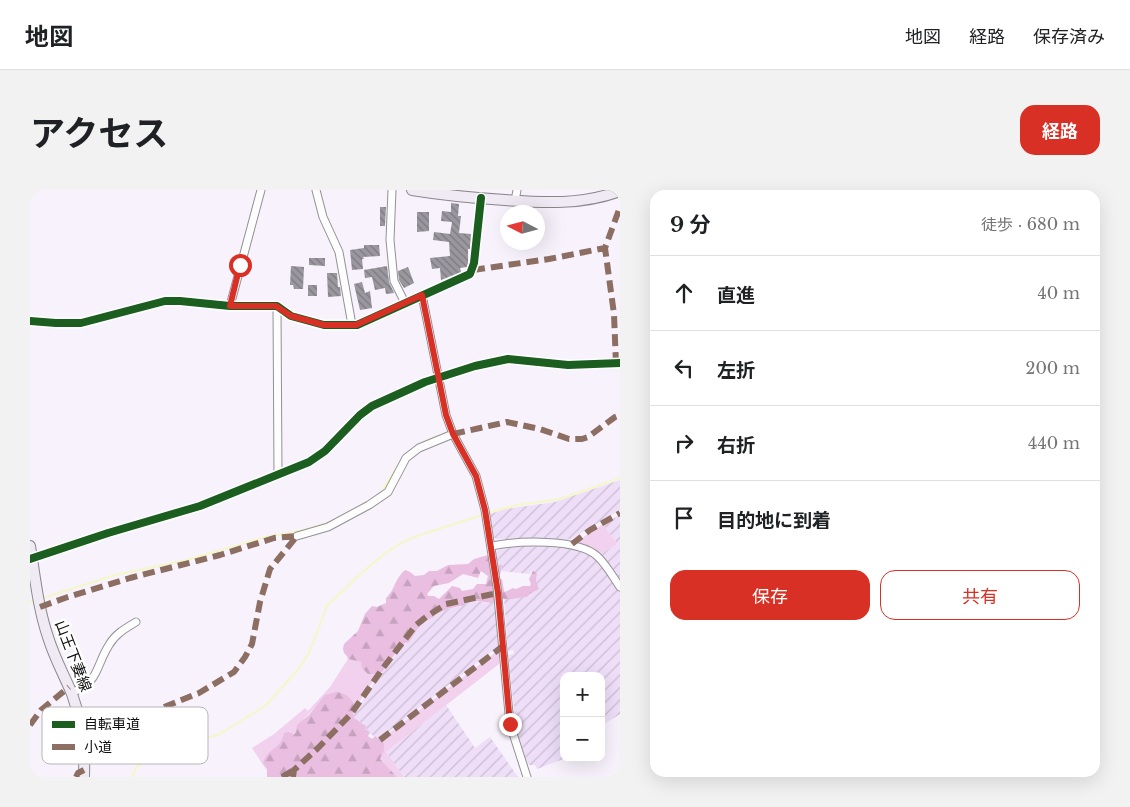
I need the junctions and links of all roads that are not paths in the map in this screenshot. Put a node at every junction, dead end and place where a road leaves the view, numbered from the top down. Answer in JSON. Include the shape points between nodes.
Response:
{"nodes":[{"id":1,"x":261,"y":190,"type":"edge"},
{"id":2,"x":316,"y":190,"type":"edge"},
{"id":3,"x":392,"y":190,"type":"edge"},
{"id":4,"x":412,"y":190,"type":"edge"},
{"id":5,"x":620,"y":191,"type":"edge"},
{"id":6,"x":516,"y":195,"type":"edge"},
{"id":7,"x":481,"y":198,"type":"junction"},
{"id":8,"x":422,"y":295,"type":"junction"},
{"id":9,"x":405,"y":303,"type":"junction"},
{"id":10,"x":230,"y":306,"type":"junction"},
{"id":11,"x":276,"y":306,"type":"junction"},
{"id":12,"x":30,"y":321,"type":"edge"},
{"id":13,"x":352,"y":325,"type":"junction"},
{"id":14,"x":620,"y":363,"type":"edge"},
{"id":15,"x":438,"y":378,"type":"junction"},
{"id":16,"x":453,"y":434,"type":"junction"},
{"id":17,"x":278,"y":475,"type":"junction"},
{"id":18,"x":296,"y":536,"type":"dead end"},
{"id":19,"x":30,"y":546,"type":"edge"},
{"id":20,"x":492,"y":546,"type":"junction"},
{"id":21,"x":31,"y":559,"type":"edge"},
{"id":22,"x":620,"y":587,"type":"edge"},
{"id":23,"x":136,"y":622,"type":"dead end"},
{"id":24,"x":71,"y":692,"type":"junction"},
{"id":25,"x":75,"y":707,"type":"edge"},
{"id":26,"x":83,"y":764,"type":"edge"},
{"id":27,"x":84,"y":777,"type":"edge"},
{"id":28,"x":527,"y":777,"type":"edge"}],
"edges":[{"from":1,"to":10,"type":"street"},
{"from":2,"to":13,"type":"street","via":[[323,218],[339,252]]},
{"from":3,"to":9,"type":"street","via":[[390,240],[394,281]]},
{"from":4,"to":7,"type":"main road"},
{"from":5,"to":6,"type":"main road","via":[[577,202]]},
{"from":6,"to":7,"type":"main road"},
{"from":7,"to":8,"type":"street","via":[[473,270],[464,278]]},
{"from":8,"to":9,"type":"street"},
{"from":8,"to":15,"type":"street"},
{"from":9,"to":13,"type":"street"},
{"from":10,"to":11,"type":"street"},
{"from":10,"to":12,"type":"street","via":[[180,300],[81,322]]},
{"from":11,"to":13,"type":"street","via":[[291,316],[324,325]]},
{"from":11,"to":17,"type":"street"},
{"from":14,"to":15,"type":"street","via":[[568,365],[508,359]]},
{"from":15,"to":16,"type":"street"},
{"from":15,"to":17,"type":"street","via":[[372,406],[325,451],[309,462]]},
{"from":16,"to":18,"type":"street","via":[[419,448],[406,458],[388,492],[369,505],[328,528]]},
{"from":16,"to":20,"type":"street","via":[[480,486]]},
{"from":17,"to":21,"type":"street","via":[[200,506]]},
{"from":19,"to":21,"type":"main road","name":"山王下妻線"},
{"from":20,"to":22,"type":"street","via":[[506,543],[575,545],[598,556]]},
{"from":20,"to":28,"type":"street","via":[[510,724]]},
{"from":21,"to":24,"type":"main road","name":"山王下妻線","via":[[48,637]]},
{"from":23,"to":24,"type":"street","via":[[122,630],[109,644],[96,674],[84,688]]},
{"from":24,"to":25,"type":"main road","name":"山王下妻線"},
{"from":26,"to":27,"type":"main road","name":"山王下妻線"}]}
